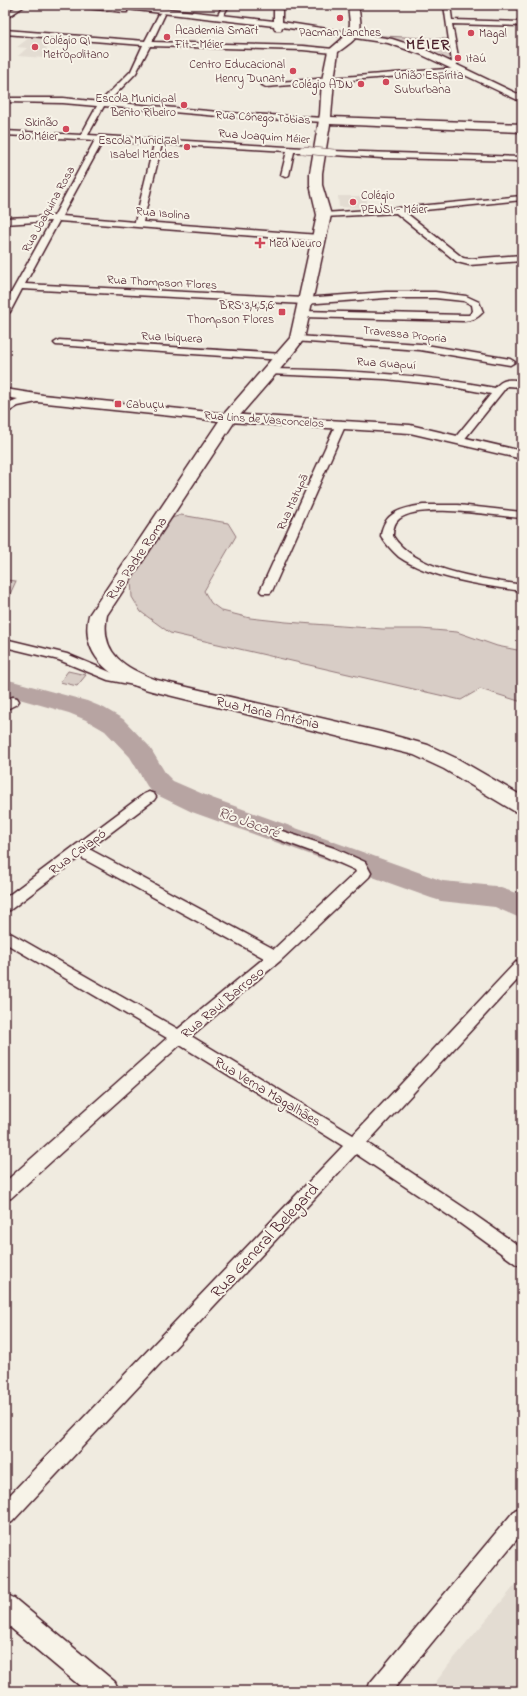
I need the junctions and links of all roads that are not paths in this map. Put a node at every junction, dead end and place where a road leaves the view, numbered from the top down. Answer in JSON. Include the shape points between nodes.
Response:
{"nodes":[{"id":1,"x":23,"y":5,"type":"edge"},
{"id":2,"x":76,"y":5,"type":"edge"},
{"id":3,"x":113,"y":5,"type":"edge"},
{"id":4,"x":226,"y":5,"type":"edge"},
{"id":5,"x":278,"y":5,"type":"edge"},
{"id":6,"x":354,"y":5,"type":"edge"},
{"id":7,"x":447,"y":5,"type":"edge"},
{"id":8,"x":480,"y":5,"type":"edge"},
{"id":9,"x":522,"y":6,"type":"edge"},
{"id":10,"x":162,"y":14,"type":"junction"},
{"id":11,"x":5,"y":17,"type":"edge"},
{"id":12,"x":220,"y":17,"type":"junction"},
{"id":13,"x":448,"y":22,"type":"junction"},
{"id":14,"x":522,"y":24,"type":"edge"},
{"id":15,"x":278,"y":26,"type":"junction"},
{"id":16,"x":5,"y":32,"type":"edge"},
{"id":17,"x":350,"y":38,"type":"junction"},
{"id":18,"x":148,"y":43,"type":"junction"},
{"id":19,"x":333,"y":51,"type":"junction"},
{"id":20,"x":455,"y":68,"type":"junction"},
{"id":21,"x":328,"y":80,"type":"junction"},
{"id":22,"x":266,"y":85,"type":"dead end"},
{"id":23,"x":522,"y":99,"type":"edge"},
{"id":24,"x":5,"y":100,"type":"edge"},
{"id":25,"x":102,"y":104,"type":"junction"},
{"id":26,"x":325,"y":120,"type":"junction"},
{"id":27,"x":522,"y":128,"type":"edge"},
{"id":28,"x":5,"y":133,"type":"edge"},
{"id":29,"x":82,"y":138,"type":"junction"},
{"id":30,"x":100,"y":139,"type":"junction"},
{"id":31,"x":159,"y":141,"type":"junction"},
{"id":32,"x":291,"y":150,"type":"junction"},
{"id":33,"x":522,"y":159,"type":"edge"},
{"id":34,"x":285,"y":175,"type":"dead end"},
{"id":35,"x":522,"y":198,"type":"edge"},
{"id":36,"x":398,"y":210,"type":"junction"},
{"id":37,"x":324,"y":215,"type":"junction"},
{"id":38,"x":56,"y":218,"type":"junction"},
{"id":39,"x":5,"y":220,"type":"edge"},
{"id":40,"x":139,"y":223,"type":"junction"},
{"id":41,"x":319,"y":238,"type":"junction"},
{"id":42,"x":522,"y":258,"type":"edge"},
{"id":43,"x":19,"y":286,"type":"junction"},
{"id":44,"x":303,"y":308,"type":"junction"},
{"id":45,"x":5,"y":312,"type":"edge"},
{"id":46,"x":297,"y":339,"type":"junction"},
{"id":47,"x":59,"y":343,"type":"dead end"},
{"id":48,"x":283,"y":357,"type":"junction"},
{"id":49,"x":510,"y":362,"type":"dead end"},
{"id":50,"x":271,"y":372,"type":"junction"},
{"id":51,"x":522,"y":384,"type":"edge"},
{"id":52,"x":498,"y":392,"type":"junction"},
{"id":53,"x":5,"y":393,"type":"edge"},
{"id":54,"x":44,"y":399,"type":"junction"},
{"id":55,"x":6,"y":405,"type":"edge"},
{"id":56,"x":229,"y":418,"type":"junction"},
{"id":57,"x":341,"y":424,"type":"junction"},
{"id":58,"x":459,"y":439,"type":"junction"},
{"id":59,"x":522,"y":455,"type":"edge"},
{"id":60,"x":522,"y":515,"type":"edge"},
{"id":61,"x":522,"y":588,"type":"edge"},
{"id":62,"x":266,"y":591,"type":"dead end"},
{"id":63,"x":5,"y":643,"type":"edge"},
{"id":64,"x":152,"y":685,"type":"junction"},
{"id":65,"x":149,"y":797,"type":"dead end"},
{"id":66,"x":522,"y":806,"type":"edge"},
{"id":67,"x":277,"y":834,"type":"dead end"},
{"id":68,"x":79,"y":850,"type":"junction"},
{"id":69,"x":5,"y":906,"type":"edge"},
{"id":70,"x":5,"y":936,"type":"edge"},
{"id":71,"x":275,"y":957,"type":"junction"},
{"id":72,"x":522,"y":965,"type":"edge"},
{"id":73,"x":179,"y":1038,"type":"junction"},
{"id":74,"x":354,"y":1143,"type":"junction"},
{"id":75,"x":5,"y":1193,"type":"edge"},
{"id":76,"x":522,"y":1258,"type":"edge"},
{"id":77,"x":5,"y":1515,"type":"edge"},
{"id":78,"x":522,"y":1517,"type":"edge"},
{"id":79,"x":5,"y":1607,"type":"edge"},
{"id":80,"x":106,"y":1691,"type":"edge"},
{"id":81,"x":378,"y":1691,"type":"edge"}],
"edges":[{"from":1,"to":11,"type":"street"},
{"from":2,"to":10,"type":"street"},
{"from":3,"to":12,"type":"street"},
{"from":4,"to":12,"type":"street"},
{"from":5,"to":15,"type":"street"},
{"from":6,"to":17,"type":"main road","via":[[356,30]]},
{"from":7,"to":13,"type":"street"},
{"from":8,"to":9,"type":"street"},
{"from":10,"to":15,"type":"street"},
{"from":10,"to":18,"type":"street"},
{"from":12,"to":15,"type":"street"},
{"from":13,"to":14,"type":"street"},
{"from":13,"to":20,"type":"street"},
{"from":15,"to":17,"type":"street"},
{"from":16,"to":18,"type":"street"},
{"from":17,"to":19,"type":"main road"},
{"from":17,"to":20,"type":"street","via":[[413,48]]},
{"from":18,"to":19,"type":"street"},
{"from":18,"to":25,"type":"street","via":[[134,72]]},
{"from":19,"to":21,"type":"main road"},
{"from":20,"to":21,"type":"street"},
{"from":20,"to":23,"type":"street"},
{"from":21,"to":22,"type":"street"},
{"from":21,"to":26,"type":"main road"},
{"from":24,"to":25,"type":"street","name":"Rua Cônego Tobias","via":[[59,100]]},
{"from":25,"to":26,"type":"street","name":"Rua Cônego Tobias","via":[[211,114]]},
{"from":25,"to":29,"type":"street"},
{"from":26,"to":27,"type":"main road","name":"Rua Cônego Tobias"},
{"from":26,"to":37,"type":"main road","via":[[316,185]]},
{"from":28,"to":29,"type":"street","name":"Rua Joaquim Méier"},
{"from":29,"to":30,"type":"street","name":"Rua Joaquim Méier"},
{"from":30,"to":31,"type":"street","name":"Rua Joaquim Méier"},
{"from":30,"to":38,"type":"street","name":"Rua Joaquina Rosa"},
{"from":31,"to":32,"type":"street","name":"Rua Joaquim Méier"},
{"from":31,"to":40,"type":"street"},
{"from":32,"to":33,"type":"street","name":"Rua Joaquim Méier","bridge":true,"via":[[382,156]]},
{"from":32,"to":34,"type":"street"},
{"from":35,"to":36,"type":"street"},
{"from":36,"to":37,"type":"street"},
{"from":36,"to":42,"type":"street","via":[[460,260],[470,262]]},
{"from":37,"to":41,"type":"main road"},
{"from":38,"to":39,"type":"street","name":"Rua Isolina"},
{"from":38,"to":40,"type":"street","name":"Rua Isolina"},
{"from":38,"to":43,"type":"street","name":"Rua Joaquina Rosa"},
{"from":40,"to":41,"type":"street","name":"Rua Isolina"},
{"from":41,"to":44,"type":"main road"},
{"from":43,"to":44,"type":"street","name":"Rua Thompson Flores"},
{"from":43,"to":45,"type":"street","name":"Rua Joaquina Rosa"},
{"from":44,"to":44,"type":"street","via":[[386,295],[435,295],[472,301],[476,304],[478,312],[472,317],[464,318]]},
{"from":44,"to":46,"type":"main road"},
{"from":46,"to":48,"type":"main road","name":"Rua Padre Roma"},
{"from":46,"to":49,"type":"street","name":"Travessa Propria","via":[[420,347]]},
{"from":47,"to":48,"type":"street","name":"Rua Ibiquera"},
{"from":48,"to":50,"type":"main road","name":"Rua Padre Roma"},
{"from":50,"to":52,"type":"street","name":"Rua Guapuí","via":[[412,377]]},
{"from":50,"to":56,"type":"main road","name":"Rua Padre Roma"},
{"from":51,"to":52,"type":"street","via":[[506,383]]},
{"from":52,"to":58,"type":"street"},
{"from":53,"to":54,"type":"street","name":"Rua Lins de Vasconcelos"},
{"from":54,"to":55,"type":"street"},
{"from":54,"to":56,"type":"street","name":"Rua Lins de Vasconcelos"},
{"from":56,"to":57,"type":"street","name":"Rua Lins de Vasconcelos"},
{"from":56,"to":64,"type":"main road","name":"Rua Padre Roma","via":[[98,616],[95,629],[98,643],[109,661],[126,675]]},
{"from":57,"to":58,"type":"street","name":"Rua Lins de Vasconcelos","via":[[410,429]]},
{"from":57,"to":62,"type":"street","name":"Rua Matupã"},
{"from":58,"to":59,"type":"street","name":"Rua Lins de Vasconcelos"},
{"from":60,"to":61,"type":"street","via":[[418,508],[396,515],[387,528],[387,536],[391,542],[410,559],[439,570]]},
{"from":63,"to":64,"type":"street","name":"Rua Maria Antônia","via":[[63,657],[112,677]]},
{"from":64,"to":66,"type":"main road","name":"Rua Maria Antônia","via":[[421,750],[451,764]]},
{"from":65,"to":68,"type":"street","name":"Rua Caiapó"},
{"from":67,"to":71,"type":"street","name":"Rua Raul Barroso","via":[[329,852],[360,866],[364,873]]},
{"from":68,"to":69,"type":"street","name":"Rua Caiapó"},
{"from":68,"to":71,"type":"street"},
{"from":70,"to":73,"type":"street","name":"Rua Verna Magalhães"},
{"from":71,"to":73,"type":"street","name":"Rua Raul Barroso"},
{"from":72,"to":74,"type":"street","name":"Rua General Belegard"},
{"from":73,"to":74,"type":"street","name":"Rua Verna Magalhães"},
{"from":73,"to":75,"type":"street","name":"Rua Raul Barroso"},
{"from":74,"to":76,"type":"street","name":"Rua Verna Magalhães"},
{"from":74,"to":77,"type":"street","name":"Rua General Belegard"},
{"from":78,"to":81,"type":"street"},
{"from":79,"to":80,"type":"street"}]}
